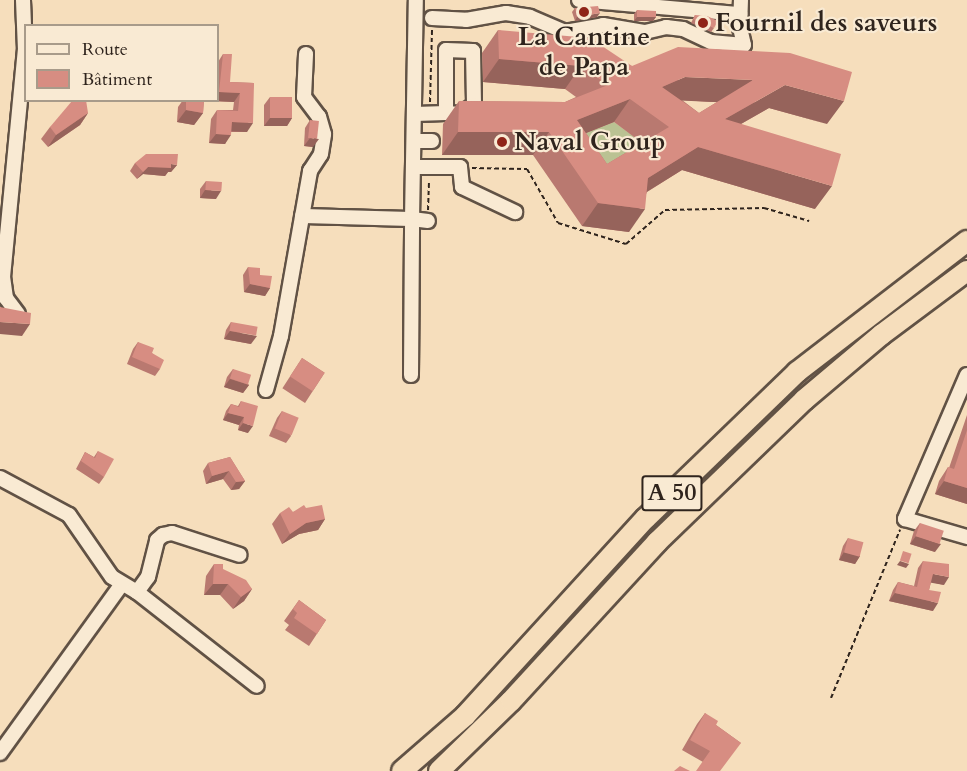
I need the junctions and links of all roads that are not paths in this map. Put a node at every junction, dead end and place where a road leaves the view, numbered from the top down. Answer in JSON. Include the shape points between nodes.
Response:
{"nodes":[{"id":1,"x":23,"y":0,"type":"edge"},
{"id":2,"x":416,"y":0,"type":"edge"},
{"id":3,"x":579,"y":0,"type":"edge"},
{"id":4,"x":593,"y":1,"type":"edge"},
{"id":5,"x":740,"y":14,"type":"edge"},
{"id":6,"x":432,"y":18,"type":"road end"},
{"id":7,"x":24,"y":25,"type":"edge"},
{"id":8,"x":306,"y":54,"type":"dead end"},
{"id":9,"x":24,"y":60,"type":"edge"},
{"id":10,"x":446,"y":113,"type":"junction"},
{"id":11,"x":415,"y":114,"type":"junction"},
{"id":12,"x":414,"y":141,"type":"junction"},
{"id":13,"x":432,"y":141,"type":"dead end"},
{"id":14,"x":414,"y":168,"type":"junction"},
{"id":15,"x":515,"y":212,"type":"dead end"},
{"id":16,"x":302,"y":216,"type":"junction"},
{"id":17,"x":412,"y":219,"type":"junction"},
{"id":18,"x":428,"y":221,"type":"dead end"},
{"id":19,"x":967,"y":241,"type":"edge"},
{"id":20,"x":967,"y":271,"type":"edge"},
{"id":21,"x":18,"y":314,"type":"edge"},
{"id":22,"x":411,"y":375,"type":"dead end"},
{"id":23,"x":967,"y":375,"type":"edge"},
{"id":24,"x":266,"y":390,"type":"dead end"},
{"id":25,"x":0,"y":478,"type":"edge"},
{"id":26,"x":967,"y":537,"type":"edge"},
{"id":27,"x":240,"y":555,"type":"dead end"},
{"id":28,"x":122,"y":584,"type":"junction"},
{"id":29,"x":137,"y":592,"type":"junction"},
{"id":30,"x":256,"y":686,"type":"dead end"},
{"id":31,"x":0,"y":753,"type":"edge"},
{"id":32,"x":402,"y":771,"type":"edge"},
{"id":33,"x":439,"y":771,"type":"edge"}],
"edges":[{"from":1,"to":7,"type":"street"},
{"from":2,"to":11,"type":"street"},
{"from":3,"to":4,"type":"street"},
{"from":4,"to":5,"type":"street"},
{"from":5,"to":6,"type":"street","via":[[744,45],[711,42],[683,29],[666,27],[645,32],[603,25],[565,32],[531,17],[506,13],[466,20]]},
{"from":8,"to":16,"type":"street","via":[[303,97],[319,117],[324,134],[321,154],[310,171]]},
{"from":9,"to":21,"type":"street","via":[[3,277],[6,298]]},
{"from":10,"to":10,"type":"street","via":[[460,114],[474,105],[472,51],[446,50]]},
{"from":10,"to":11,"type":"street"},
{"from":11,"to":12,"type":"street"},
{"from":12,"to":13,"type":"street"},
{"from":12,"to":14,"type":"street"},
{"from":14,"to":15,"type":"street","via":[[460,167],[462,187]]},
{"from":14,"to":17,"type":"street"},
{"from":16,"to":17,"type":"street"},
{"from":16,"to":24,"type":"street","via":[[281,336]]},
{"from":17,"to":18,"type":"street"},
{"from":17,"to":22,"type":"street"},
{"from":19,"to":32,"type":"highway","number":"A 50","via":[[797,372],[646,518],[465,716]]},
{"from":20,"to":33,"type":"highway","number":"A 50","via":[[881,335],[804,400],[657,542],[511,700]]},
{"from":23,"to":26,"type":"street","via":[[905,519]]},
{"from":25,"to":28,"type":"street","via":[[69,515],[112,577]]},
{"from":27,"to":29,"type":"street","via":[[172,533],[163,535],[157,540],[148,577]]},
{"from":28,"to":29,"type":"street"},
{"from":28,"to":31,"type":"street"},
{"from":29,"to":30,"type":"street"}]}
